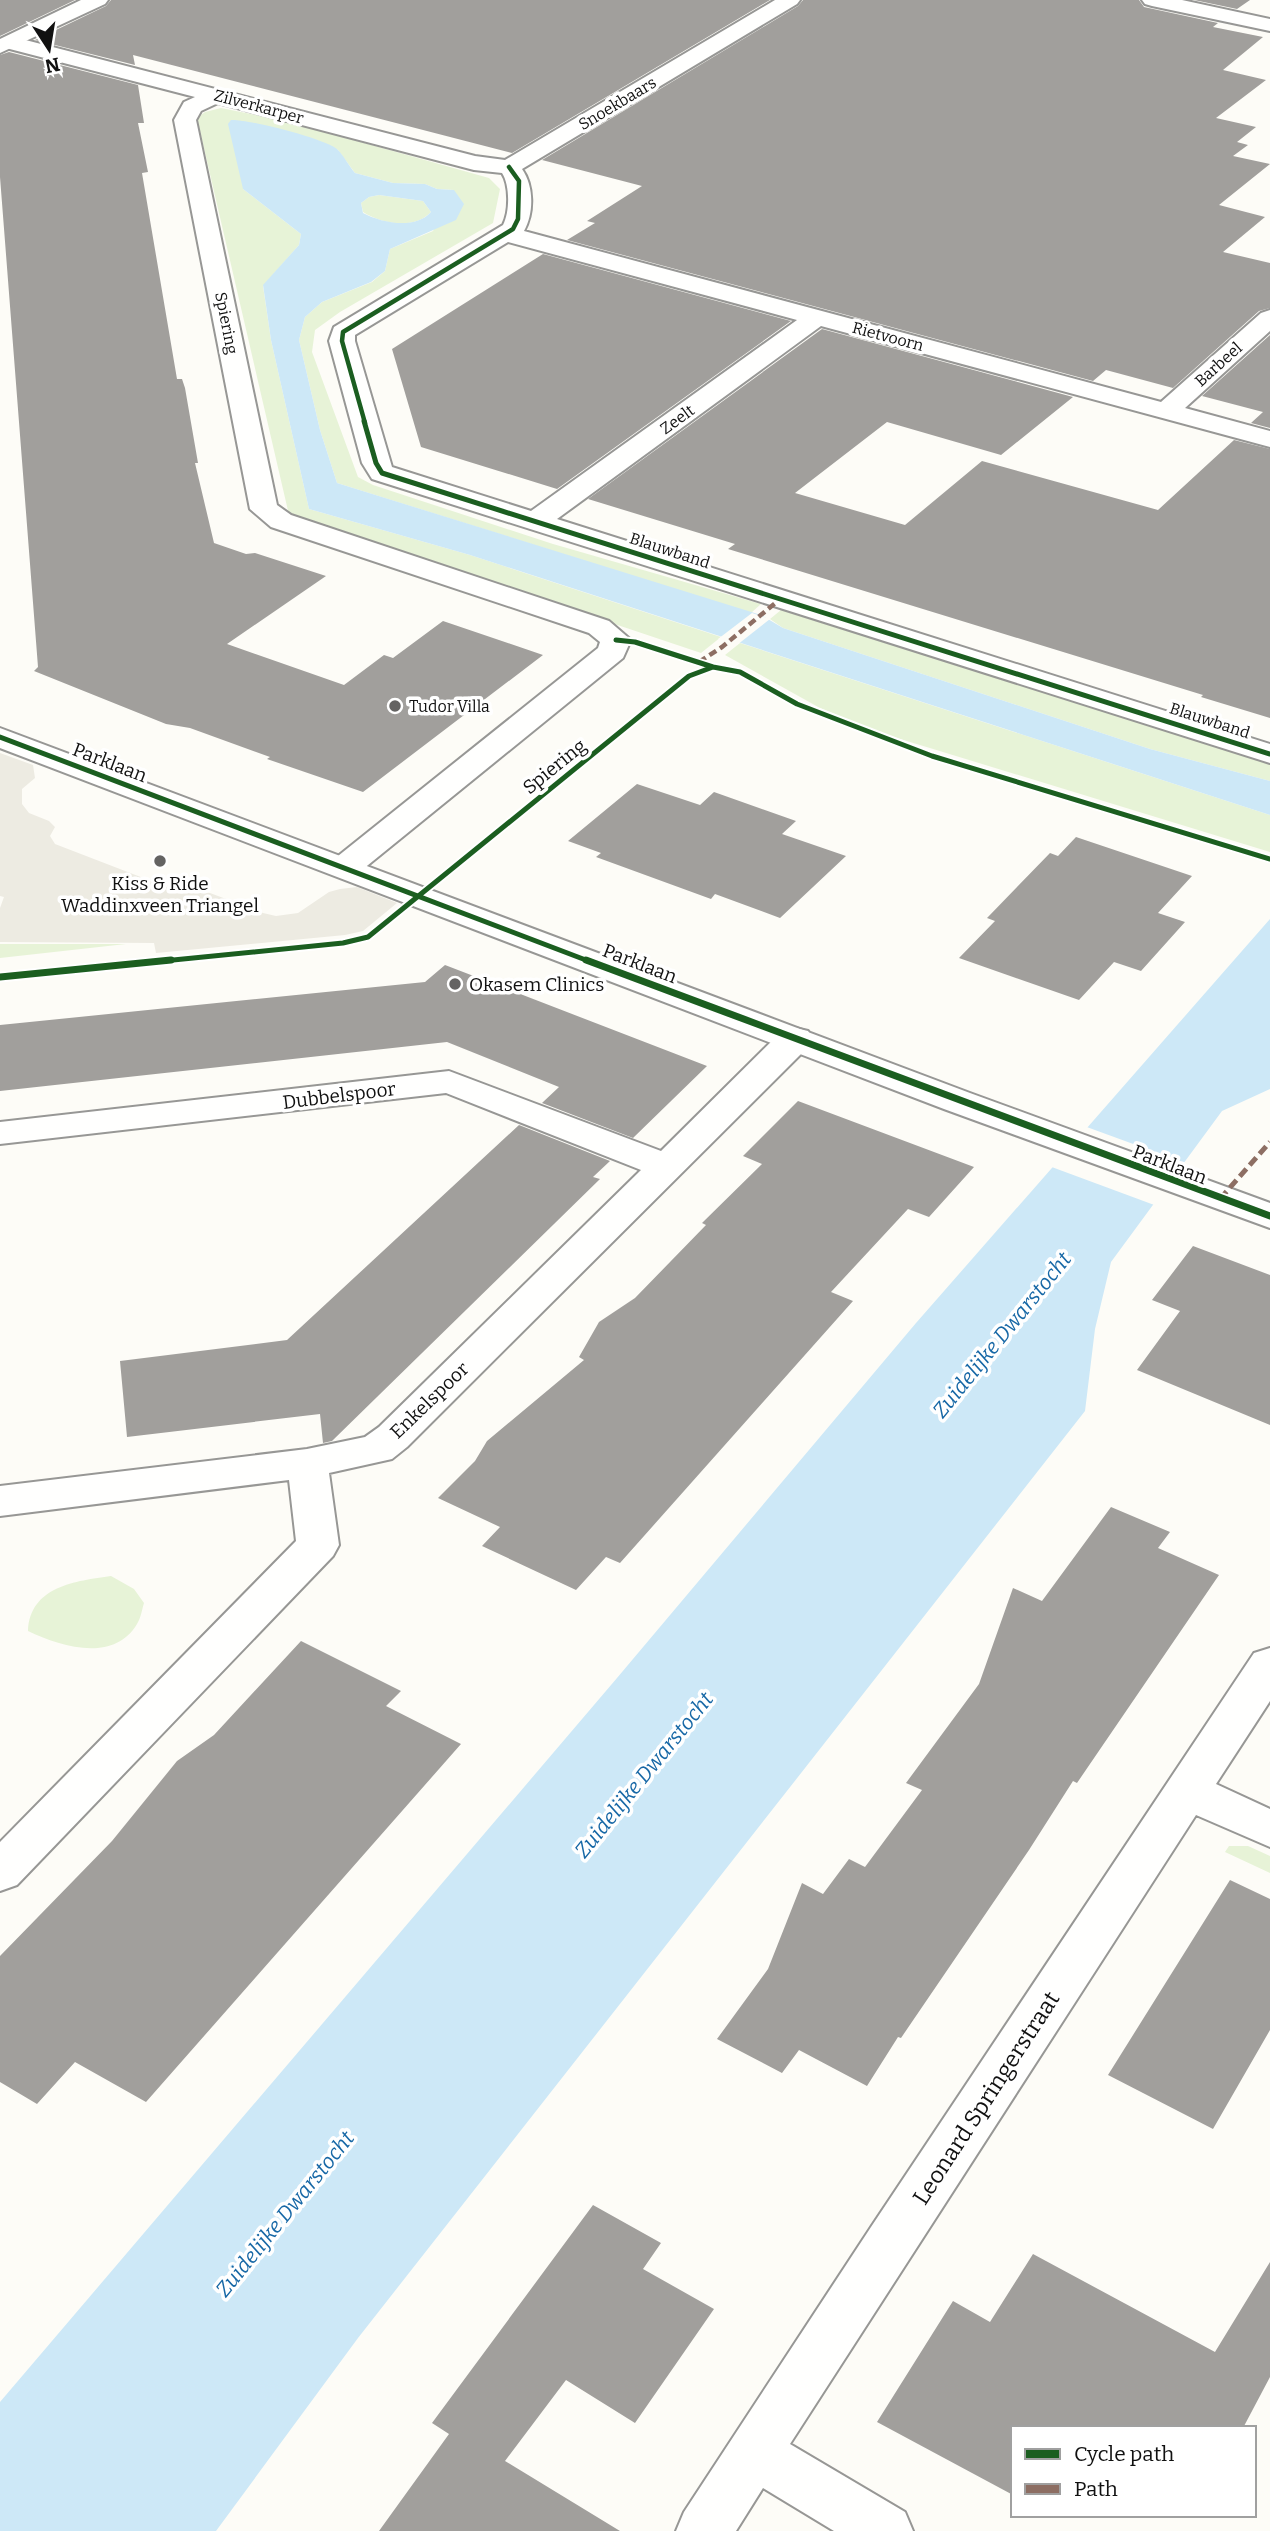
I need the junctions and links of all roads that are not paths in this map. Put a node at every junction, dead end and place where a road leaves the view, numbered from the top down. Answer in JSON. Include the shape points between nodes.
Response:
{"nodes":[{"id":1,"x":98,"y":0,"type":"edge"},
{"id":2,"x":790,"y":0,"type":"edge"},
{"id":3,"x":1152,"y":0,"type":"edge"},
{"id":4,"x":1270,"y":25,"type":"edge"},
{"id":5,"x":5,"y":44,"type":"edge"},
{"id":6,"x":216,"y":95,"type":"junction"},
{"id":7,"x":509,"y":167,"type":"junction"},
{"id":8,"x":506,"y":234,"type":"junction"},
{"id":9,"x":818,"y":317,"type":"junction"},
{"id":10,"x":1270,"y":318,"type":"edge"},
{"id":11,"x":1166,"y":411,"type":"junction"},
{"id":12,"x":1270,"y":439,"type":"edge"},
{"id":13,"x":536,"y":521,"type":"junction"},
{"id":14,"x":0,"y":737,"type":"edge"},
{"id":15,"x":1270,"y":754,"type":"edge"},
{"id":16,"x":345,"y":867,"type":"junction"},
{"id":17,"x":795,"y":1039,"type":"junction"},
{"id":18,"x":0,"y":1133,"type":"edge"},
{"id":19,"x":664,"y":1166,"type":"junction"},
{"id":20,"x":1270,"y":1216,"type":"edge"},
{"id":21,"x":307,"y":1463,"type":"junction"},
{"id":22,"x":0,"y":1501,"type":"edge"},
{"id":23,"x":1270,"y":1665,"type":"edge"},
{"id":24,"x":1188,"y":1791,"type":"junction"},
{"id":25,"x":1270,"y":1829,"type":"edge"},
{"id":26,"x":0,"y":1872,"type":"edge"},
{"id":27,"x":755,"y":2453,"type":"junction"},
{"id":28,"x":704,"y":2531,"type":"edge"},
{"id":29,"x":886,"y":2531,"type":"edge"}],
"edges":[{"from":1,"to":5,"type":"street"},
{"from":2,"to":7,"type":"street","name":"Snoekbaars"},
{"from":3,"to":4,"type":"street"},
{"from":5,"to":6,"type":"street","name":"Zilverkarper"},
{"from":6,"to":7,"type":"street","name":"Zilverkarper","via":[[487,166]]},
{"from":6,"to":16,"type":"street","name":"Spiering","via":[[192,107],[185,120],[264,509],[281,521],[599,627],[616,640],[612,652]]},
{"from":7,"to":8,"type":"street","via":[[519,181],[518,219]]},
{"from":8,"to":9,"type":"street","name":"Rietvoorn"},
{"from":8,"to":13,"type":"street","name":"Blauwband","via":[[354,323],[343,332],[342,341],[382,472]]},
{"from":9,"to":11,"type":"street","name":"Rietvoorn"},
{"from":9,"to":13,"type":"street","name":"Zeelt"},
{"from":10,"to":11,"type":"street","name":"Barbeel"},
{"from":11,"to":12,"type":"street","name":"Rietvoorn"},
{"from":13,"to":15,"type":"street","name":"Blauwband"},
{"from":14,"to":16,"type":"street","name":"Parklaan"},
{"from":16,"to":17,"type":"street","name":"Parklaan"},
{"from":17,"to":19,"type":"street","name":"Enkelspoor"},
{"from":17,"to":20,"type":"street","name":"Parklaan"},
{"from":18,"to":19,"type":"street","name":"Dubbelspoor","via":[[449,1082]]},
{"from":19,"to":21,"type":"street","name":"Enkelspoor","via":[[393,1437],[377,1449]]},
{"from":21,"to":22,"type":"street"},
{"from":21,"to":26,"type":"street","via":[[318,1545]]},
{"from":23,"to":24,"type":"street","name":"Leonard Springerstraat"},
{"from":24,"to":25,"type":"street"},
{"from":24,"to":27,"type":"street","name":"Leonard Springerstraat"},
{"from":27,"to":28,"type":"street","name":"Leonard Springerstraat"},
{"from":27,"to":29,"type":"street"}]}
